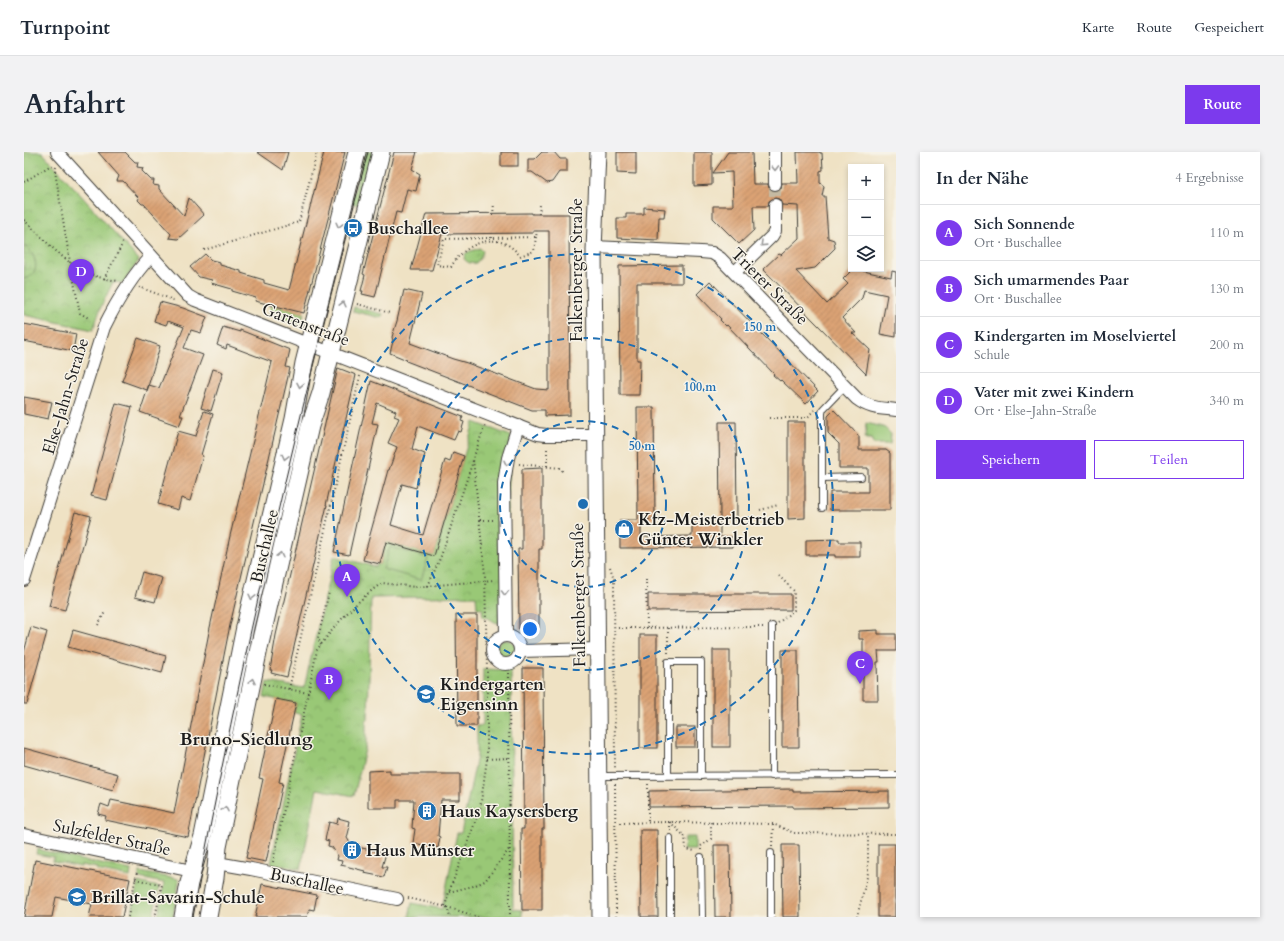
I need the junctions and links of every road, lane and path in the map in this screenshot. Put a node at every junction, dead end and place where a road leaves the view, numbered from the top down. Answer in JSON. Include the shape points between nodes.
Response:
{"nodes":[{"id":1,"x":57,"y":152,"type":"edge"},
{"id":2,"x":317,"y":152,"type":"edge"},
{"id":3,"x":357,"y":152,"type":"edge"},
{"id":4,"x":381,"y":152,"type":"edge"},
{"id":5,"x":598,"y":152,"type":"edge"},
{"id":6,"x":774,"y":152,"type":"edge"},
{"id":7,"x":24,"y":182,"type":"edge"},
{"id":8,"x":775,"y":184,"type":"tunnel mouth"},
{"id":9,"x":494,"y":204,"type":"dead end"},
{"id":10,"x":540,"y":205,"type":"dead end"},
{"id":11,"x":775,"y":205,"type":"tunnel mouth"},
{"id":12,"x":539,"y":214,"type":"dead end"},
{"id":13,"x":493,"y":215,"type":"dead end"},
{"id":14,"x":24,"y":220,"type":"edge"},
{"id":15,"x":537,"y":231,"type":"dead end"},
{"id":16,"x":492,"y":232,"type":"dead end"},
{"id":17,"x":536,"y":237,"type":"junction"},
{"id":18,"x":492,"y":239,"type":"junction"},
{"id":19,"x":124,"y":241,"type":"dead end"},
{"id":20,"x":594,"y":248,"type":"junction"},
{"id":21,"x":204,"y":250,"type":"dead end"},
{"id":22,"x":151,"y":256,"type":"junction"},
{"id":23,"x":70,"y":262,"type":"junction"},
{"id":24,"x":735,"y":272,"type":"junction"},
{"id":25,"x":130,"y":283,"type":"junction"},
{"id":26,"x":180,"y":303,"type":"dead end"},
{"id":27,"x":352,"y":303,"type":"dead end"},
{"id":28,"x":390,"y":313,"type":"dead end"},
{"id":29,"x":90,"y":319,"type":"dead end"},
{"id":30,"x":309,"y":344,"type":"junction"},
{"id":31,"x":331,"y":352,"type":"junction"},
{"id":32,"x":360,"y":374,"type":"dead end"},
{"id":33,"x":845,"y":386,"type":"junction"},
{"id":34,"x":814,"y":410,"type":"dead end"},
{"id":35,"x":896,"y":410,"type":"edge"},
{"id":36,"x":770,"y":418,"type":"dead end"},
{"id":37,"x":486,"y":423,"type":"dead end"},
{"id":38,"x":518,"y":426,"type":"junction"},
{"id":39,"x":596,"y":435,"type":"junction"},
{"id":40,"x":547,"y":446,"type":"dead end"},
{"id":41,"x":473,"y":459,"type":"junction"},
{"id":42,"x":507,"y":463,"type":"junction"},
{"id":43,"x":546,"y":466,"type":"junction"},
{"id":44,"x":563,"y":472,"type":"dead end"},
{"id":45,"x":861,"y":477,"type":"dead end"},
{"id":46,"x":822,"y":478,"type":"junction"},
{"id":47,"x":778,"y":505,"type":"dead end"},
{"id":48,"x":822,"y":508,"type":"dead end"},
{"id":49,"x":760,"y":510,"type":"dead end"},
{"id":50,"x":779,"y":576,"type":"dead end"},
{"id":51,"x":646,"y":579,"type":"dead end"},
{"id":52,"x":24,"y":580,"type":"edge"},
{"id":53,"x":485,"y":580,"type":"junction"},
{"id":54,"x":428,"y":586,"type":"junction"},
{"id":55,"x":328,"y":592,"type":"dead end"},
{"id":56,"x":105,"y":612,"type":"dead end"},
{"id":57,"x":98,"y":625,"type":"dead end"},
{"id":58,"x":772,"y":626,"type":"junction"},
{"id":59,"x":618,"y":628,"type":"dead end"},
{"id":60,"x":647,"y":628,"type":"junction"},
{"id":61,"x":668,"y":628,"type":"junction"},
{"id":62,"x":506,"y":636,"type":"junction"},
{"id":63,"x":321,"y":645,"type":"junction"},
{"id":64,"x":598,"y":649,"type":"junction"},
{"id":65,"x":520,"y":651,"type":"junction"},
{"id":66,"x":668,"y":662,"type":"junction"},
{"id":67,"x":508,"y":669,"type":"dead end"},
{"id":68,"x":263,"y":684,"type":"dead end"},
{"id":69,"x":289,"y":689,"type":"junction"},
{"id":70,"x":308,"y":693,"type":"junction"},
{"id":71,"x":510,"y":758,"type":"junction"},
{"id":72,"x":487,"y":759,"type":"junction"},
{"id":73,"x":896,"y":774,"type":"edge"},
{"id":74,"x":668,"y":775,"type":"junction"},
{"id":75,"x":598,"y":776,"type":"junction"},
{"id":76,"x":648,"y":776,"type":"junction"},
{"id":77,"x":701,"y":776,"type":"junction"},
{"id":78,"x":772,"y":776,"type":"junction"},
{"id":79,"x":648,"y":822,"type":"junction"},
{"id":80,"x":670,"y":822,"type":"junction"},
{"id":81,"x":711,"y":822,"type":"junction"},
{"id":82,"x":620,"y":823,"type":"dead end"},
{"id":83,"x":772,"y":824,"type":"junction"},
{"id":84,"x":868,"y":834,"type":"junction"},
{"id":85,"x":896,"y":834,"type":"edge"},
{"id":86,"x":24,"y":835,"type":"edge"},
{"id":87,"x":670,"y":838,"type":"dead end"},
{"id":88,"x":511,"y":847,"type":"junction"},
{"id":89,"x":772,"y":853,"type":"joint"},
{"id":90,"x":701,"y":857,"type":"junction"},
{"id":91,"x":217,"y":863,"type":"junction"},
{"id":92,"x":137,"y":868,"type":"dead end"},
{"id":93,"x":192,"y":872,"type":"junction"},
{"id":94,"x":270,"y":873,"type":"junction"},
{"id":95,"x":135,"y":879,"type":"junction"},
{"id":96,"x":448,"y":892,"type":"junction"},
{"id":97,"x":397,"y":899,"type":"joint"},
{"id":98,"x":446,"y":906,"type":"junction"},
{"id":99,"x":128,"y":917,"type":"edge"},
{"id":100,"x":155,"y":917,"type":"edge"},
{"id":101,"x":183,"y":917,"type":"edge"},
{"id":102,"x":208,"y":917,"type":"edge"},
{"id":103,"x":450,"y":917,"type":"edge"},
{"id":104,"x":478,"y":917,"type":"edge"},
{"id":105,"x":510,"y":917,"type":"edge"},
{"id":106,"x":600,"y":917,"type":"edge"},
{"id":107,"x":670,"y":917,"type":"edge"},
{"id":108,"x":702,"y":917,"type":"edge"},
{"id":109,"x":771,"y":917,"type":"edge"},
{"id":110,"x":857,"y":917,"type":"edge"}],
"edges":[{"from":1,"to":22,"type":"street","name":"Gartenstraße"},
{"from":2,"to":21,"type":"path","via":[[299,222]]},
{"from":3,"to":30,"type":"main road","name":"Buschallee","one_way":true},
{"from":31,"to":4,"type":"main road","name":"Buschallee","one_way":true},
{"from":5,"to":20,"type":"street","name":"Falkenberger Straße"},
{"from":6,"to":8,"type":"street","one_way":true},
{"from":7,"to":23,"type":"path","via":[[56,165]]},
{"from":9,"to":13,"type":"path"},
{"from":10,"to":12,"type":"path"},
{"from":11,"to":24,"type":"street","one_way":true,"via":[[775,231]]},
{"from":14,"to":23,"type":"path"},
{"from":15,"to":17,"type":"path"},
{"from":16,"to":18,"type":"path"},
{"from":17,"to":18,"type":"path"},
{"from":17,"to":18,"type":"path","via":[[534,250],[520,256],[508,245]]},
{"from":18,"to":18,"type":"path","via":[[464,251],[451,267],[437,266],[444,239]]},
{"from":19,"to":23,"type":"path","via":[[104,279],[85,272]]},
{"from":20,"to":24,"type":"street","name":"Trierer Straße","via":[[712,253]]},
{"from":20,"to":39,"type":"street","name":"Falkenberger Straße"},
{"from":22,"to":25,"type":"street","name":"Else-Jahn-Straße"},
{"from":22,"to":30,"type":"street","name":"Gartenstraße","via":[[188,296]]},
{"from":23,"to":29,"type":"path","via":[[80,313]]},
{"from":24,"to":33,"type":"street","name":"Trierer Straße"},
{"from":25,"to":26,"type":"path"},
{"from":25,"to":52,"type":"street","name":"Else-Jahn-Straße","via":[[104,327]]},
{"from":27,"to":28,"type":"path"},
{"from":30,"to":31,"type":"street","name":"Gartenstraße"},
{"from":30,"to":93,"type":"main road","name":"Buschallee","one_way":true,"via":[[245,627],[203,836]]},
{"from":31,"to":38,"type":"street","name":"Gartenstraße"},
{"from":91,"to":31,"type":"main road","name":"Buschallee","one_way":true,"via":[[218,847],[259,648],[310,426]]},
{"from":32,"to":69,"type":"path"},
{"from":33,"to":35,"type":"street","name":"Trierer Straße","via":[[865,405]]},
{"from":33,"to":46,"type":"lane","via":[[823,409]]},
{"from":34,"to":36,"type":"path","via":[[807,418]]},
{"from":37,"to":41,"type":"path"},
{"from":38,"to":39,"type":"street","name":"Gartenstraße","via":[[546,435]]},
{"from":38,"to":42,"type":"street"},
{"from":39,"to":64,"type":"street","name":"Falkenberger Straße"},
{"from":40,"to":43,"type":"path"},
{"from":41,"to":53,"type":"path"},
{"from":41,"to":54,"type":"path","via":[[441,556]]},
{"from":42,"to":43,"type":"path"},
{"from":42,"to":62,"type":"street","one_way":true,"via":[[504,483]]},
{"from":43,"to":44,"type":"path","via":[[560,468]]},
{"from":45,"to":46,"type":"lane"},
{"from":46,"to":48,"type":"lane"},
{"from":47,"to":49,"type":"path"},
{"from":50,"to":58,"type":"path","via":[[794,591],[794,610]]},
{"from":51,"to":60,"type":"path"},
{"from":53,"to":54,"type":"path"},
{"from":53,"to":72,"type":"path"},
{"from":54,"to":63,"type":"path","via":[[382,583],[352,609]]},
{"from":55,"to":63,"type":"path","via":[[318,638]]},
{"from":56,"to":57,"type":"path"},
{"from":58,"to":61,"type":"path"},
{"from":58,"to":78,"type":"lane"},
{"from":59,"to":60,"type":"path"},
{"from":60,"to":61,"type":"path"},
{"from":61,"to":66,"type":"path"},
{"from":62,"to":65,"type":"street","via":[[514,638]]},
{"from":62,"to":65,"type":"street","via":[[498,638],[492,645],[492,653],[496,660],[504,664],[513,662]]},
{"from":63,"to":70,"type":"path","via":[[317,650]]},
{"from":64,"to":65,"type":"street"},
{"from":64,"to":75,"type":"street","name":"Falkenberger Straße"},
{"from":66,"to":74,"type":"lane"},
{"from":66,"to":77,"type":"lane","via":[[700,662]]},
{"from":67,"to":71,"type":"path"},
{"from":68,"to":69,"type":"path"},
{"from":69,"to":70,"type":"path"},
{"from":70,"to":94,"type":"path"},
{"from":71,"to":72,"type":"path"},
{"from":71,"to":88,"type":"path"},
{"from":72,"to":96,"type":"path","via":[[480,809]]},
{"from":73,"to":78,"type":"lane"},
{"from":74,"to":76,"type":"lane"},
{"from":74,"to":77,"type":"lane"},
{"from":75,"to":76,"type":"lane"},
{"from":75,"to":106,"type":"street","name":"Falkenberger Straße"},
{"from":76,"to":79,"type":"path"},
{"from":77,"to":78,"type":"lane"},
{"from":79,"to":80,"type":"path"},
{"from":79,"to":82,"type":"path"},
{"from":80,"to":81,"type":"path"},
{"from":80,"to":90,"type":"path","via":[[685,837],[686,849],[695,850]]},
{"from":81,"to":83,"type":"path"},
{"from":81,"to":90,"type":"path","via":[[711,839],[701,846]]},
{"from":83,"to":84,"type":"path","via":[[794,833]]},
{"from":83,"to":89,"type":"path"},
{"from":84,"to":85,"type":"path"},
{"from":84,"to":110,"type":"path","via":[[868,873]]},
{"from":86,"to":93,"type":"street","name":"Sulzfelder Straße"},
{"from":87,"to":107,"type":"lane"},
{"from":88,"to":96,"type":"path","via":[[484,881]]},
{"from":88,"to":105,"type":"path"},
{"from":89,"to":109,"type":"lane"},
{"from":90,"to":108,"type":"lane"},
{"from":91,"to":94,"type":"street","name":"Buschallee"},
{"from":91,"to":102,"type":"main road","name":"Buschallee"},
{"from":92,"to":95,"type":"path"},
{"from":93,"to":101,"type":"main road","name":"Buschallee"},
{"from":94,"to":97,"type":"street","name":"Buschallee"},
{"from":95,"to":99,"type":"path"},
{"from":95,"to":100,"type":"path","via":[[162,885]]},
{"from":96,"to":98,"type":"path"},
{"from":97,"to":98,"type":"path","via":[[409,898]]},
{"from":98,"to":103,"type":"path"},
{"from":98,"to":104,"type":"path"}]}
